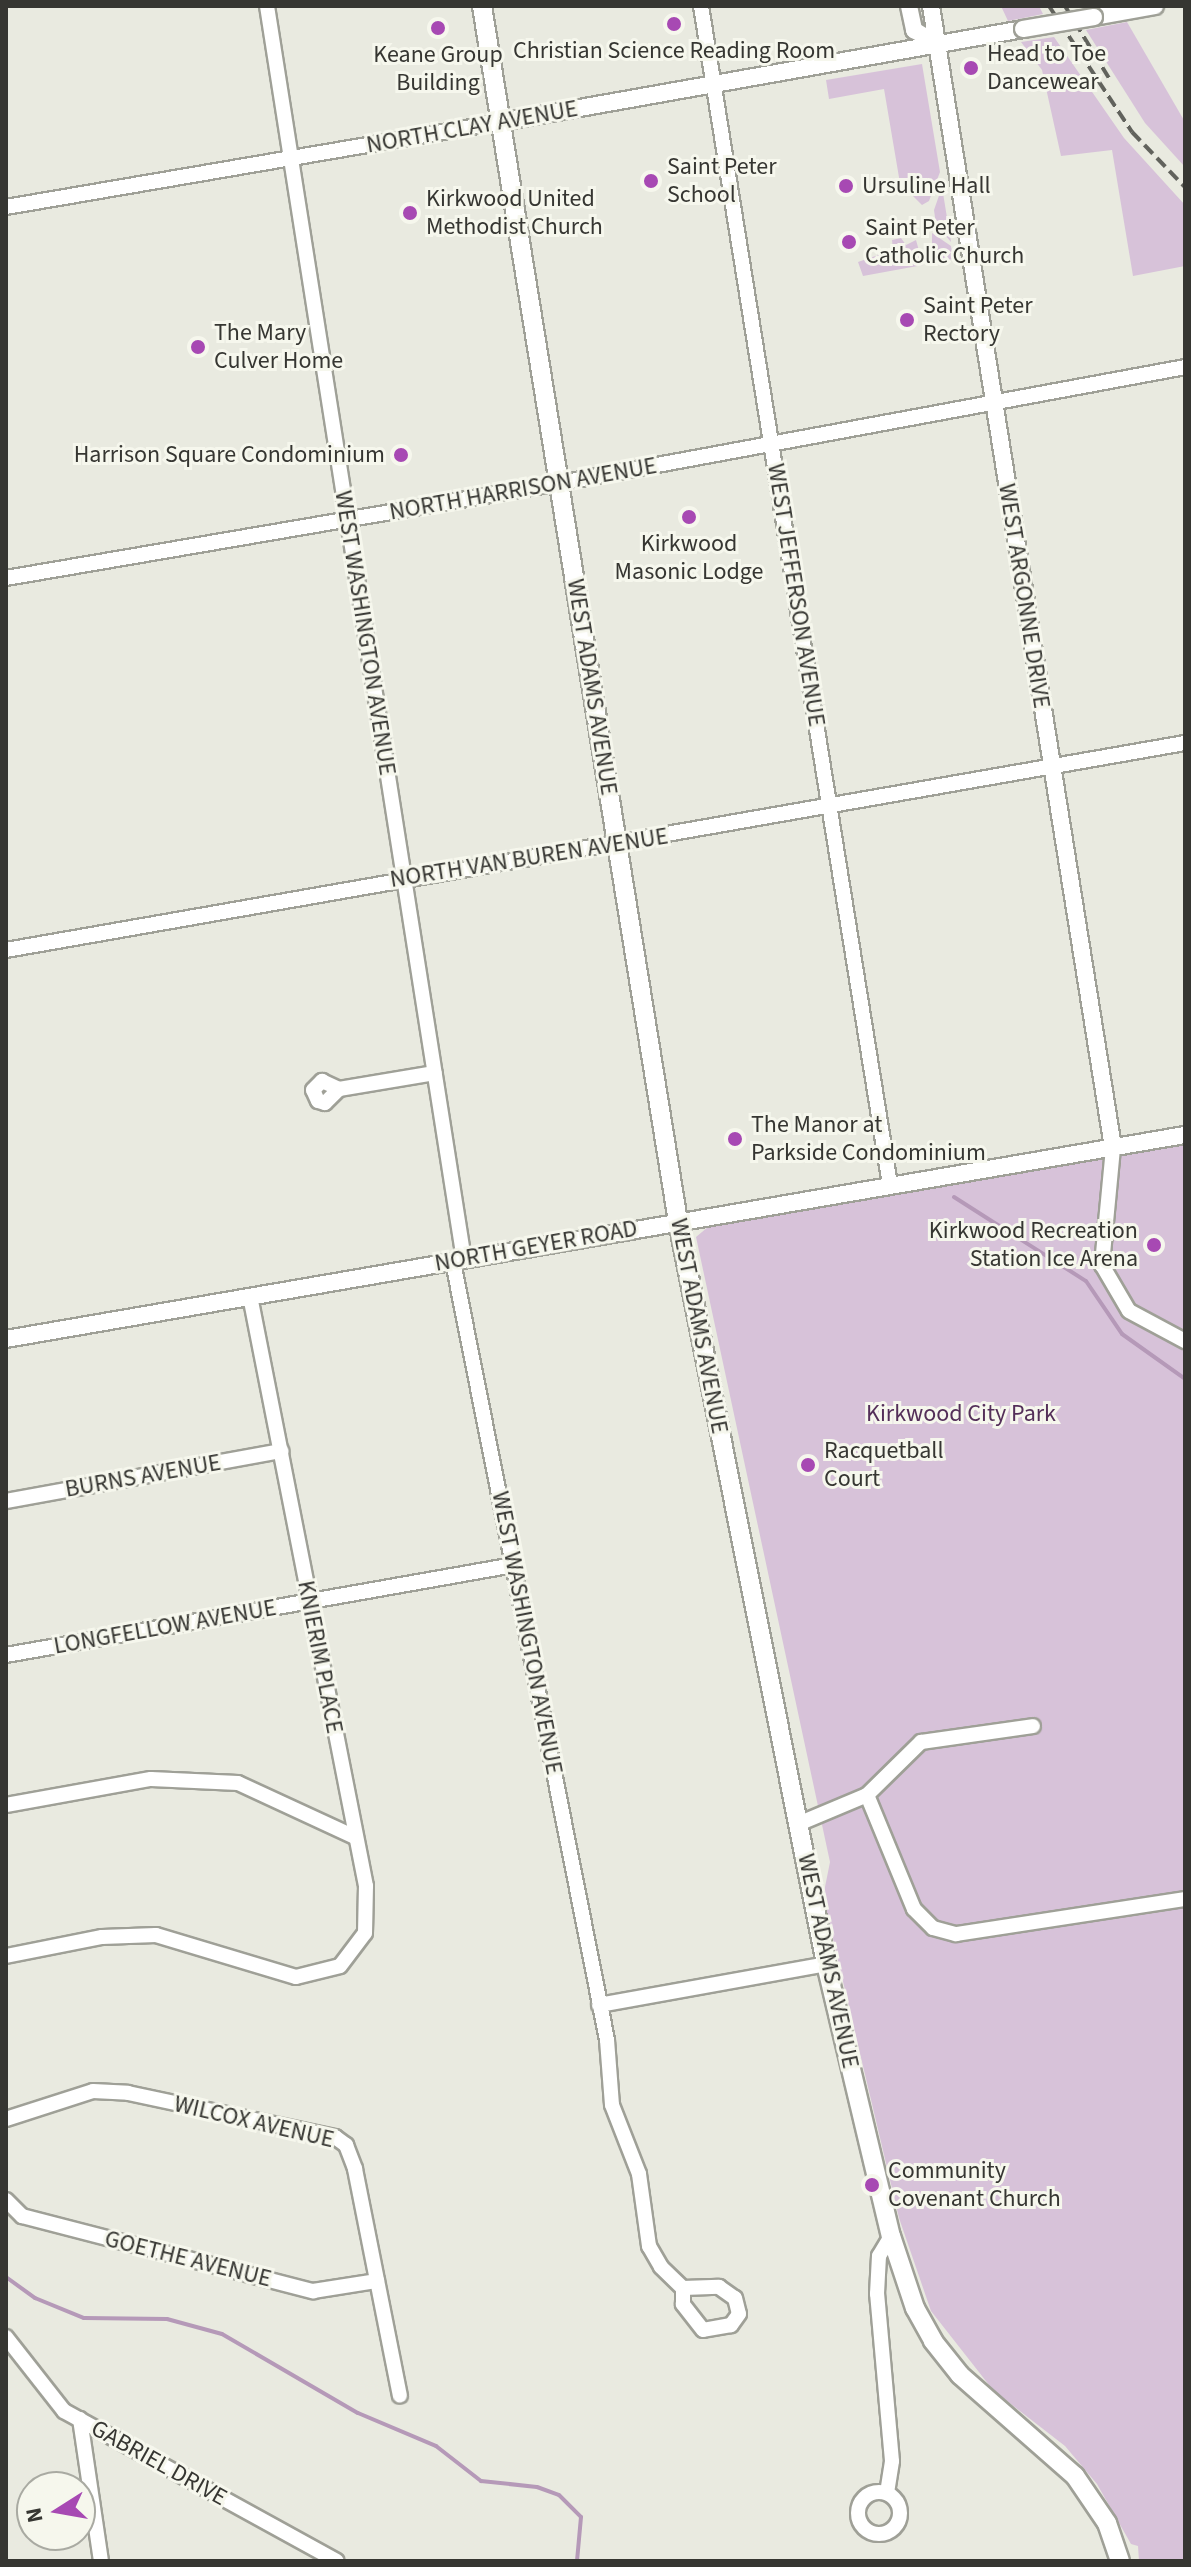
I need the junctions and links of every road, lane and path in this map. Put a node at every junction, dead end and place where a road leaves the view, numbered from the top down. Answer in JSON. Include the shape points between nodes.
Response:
{"nodes":[{"id":1,"x":267,"y":6,"type":"edge"},
{"id":2,"x":482,"y":6,"type":"edge"},
{"id":3,"x":701,"y":6,"type":"edge"},
{"id":4,"x":909,"y":6,"type":"edge"},
{"id":5,"x":931,"y":6,"type":"edge"},
{"id":6,"x":1155,"y":6,"type":"edge"},
{"id":7,"x":937,"y":44,"type":"junction"},
{"id":8,"x":714,"y":85,"type":"junction"},
{"id":9,"x":501,"y":122,"type":"junction"},
{"id":10,"x":291,"y":158,"type":"junction"},
{"id":11,"x":6,"y":207,"type":"edge"},
{"id":12,"x":1185,"y":367,"type":"edge"},
{"id":13,"x":993,"y":405,"type":"junction"},
{"id":14,"x":772,"y":444,"type":"junction"},
{"id":15,"x":560,"y":483,"type":"junction"},
{"id":16,"x":347,"y":519,"type":"junction"},
{"id":17,"x":6,"y":578,"type":"edge"},
{"id":18,"x":1185,"y":743,"type":"edge"},
{"id":19,"x":1052,"y":767,"type":"junction"},
{"id":20,"x":830,"y":808,"type":"junction"},
{"id":21,"x":617,"y":845,"type":"junction"},
{"id":22,"x":404,"y":877,"type":"junction"},
{"id":23,"x":6,"y":950,"type":"edge"},
{"id":24,"x":435,"y":1073,"type":"junction"},
{"id":25,"x":339,"y":1089,"type":"dead end"},
{"id":26,"x":1185,"y":1135,"type":"edge"},
{"id":27,"x":1113,"y":1148,"type":"junction"},
{"id":28,"x":890,"y":1184,"type":"junction"},
{"id":29,"x":678,"y":1221,"type":"junction"},
{"id":30,"x":459,"y":1261,"type":"junction"},
{"id":31,"x":250,"y":1296,"type":"junction"},
{"id":32,"x":6,"y":1339,"type":"edge"},
{"id":33,"x":1185,"y":1341,"type":"edge"},
{"id":34,"x":281,"y":1451,"type":"junction"},
{"id":35,"x":6,"y":1501,"type":"edge"},
{"id":36,"x":514,"y":1565,"type":"junction"},
{"id":37,"x":310,"y":1601,"type":"junction"},
{"id":38,"x":6,"y":1655,"type":"edge"},
{"id":39,"x":1033,"y":1726,"type":"dead end"},
{"id":40,"x":867,"y":1795,"type":"junction"},
{"id":41,"x":6,"y":1805,"type":"edge"},
{"id":42,"x":798,"y":1824,"type":"junction"},
{"id":43,"x":355,"y":1837,"type":"junction"},
{"id":44,"x":1185,"y":1899,"type":"edge"},
{"id":45,"x":6,"y":1956,"type":"edge"},
{"id":46,"x":826,"y":1964,"type":"junction"},
{"id":47,"x":599,"y":2005,"type":"junction"},
{"id":48,"x":6,"y":2119,"type":"edge"},
{"id":49,"x":6,"y":2200,"type":"edge"},
{"id":50,"x":891,"y":2236,"type":"junction"},
{"id":51,"x":377,"y":2281,"type":"junction"},
{"id":52,"x":683,"y":2288,"type":"dead end"},
{"id":53,"x":6,"y":2337,"type":"edge"},
{"id":54,"x":400,"y":2396,"type":"dead end"},
{"id":55,"x":80,"y":2419,"type":"junction"},
{"id":56,"x":887,"y":2493,"type":"dead end"},
{"id":57,"x":101,"y":2561,"type":"edge"},
{"id":58,"x":336,"y":2561,"type":"edge"},
{"id":59,"x":1120,"y":2561,"type":"edge"}],
"edges":[{"from":1,"to":10,"type":"street","name":"WEST WASHINGTON AVENUE"},
{"from":2,"to":9,"type":"main road","name":"WEST ADAMS AVENUE"},
{"from":3,"to":8,"type":"street","name":"WEST JEFFERSON AVENUE"},
{"from":4,"to":7,"type":"street","via":[[914,30]]},
{"from":5,"to":7,"type":"street","name":"WEST ARGONNE DRIVE"},
{"from":6,"to":7,"type":"street","name":"NORTH CLAY AVENUE","bridge":true},
{"from":7,"to":8,"type":"street","name":"NORTH CLAY AVENUE"},
{"from":7,"to":13,"type":"street","name":"WEST ARGONNE DRIVE"},
{"from":8,"to":9,"type":"street","name":"NORTH CLAY AVENUE"},
{"from":8,"to":14,"type":"street","name":"WEST JEFFERSON AVENUE"},
{"from":9,"to":10,"type":"street","name":"NORTH CLAY AVENUE"},
{"from":9,"to":15,"type":"main road","name":"WEST ADAMS AVENUE"},
{"from":10,"to":11,"type":"street","name":"NORTH CLAY AVENUE"},
{"from":10,"to":16,"type":"street","name":"WEST WASHINGTON AVENUE"},
{"from":12,"to":13,"type":"street","name":"NORTH HARRISON AVENUE"},
{"from":13,"to":14,"type":"street","name":"NORTH HARRISON AVENUE"},
{"from":13,"to":19,"type":"street","name":"WEST ARGONNE DRIVE"},
{"from":14,"to":15,"type":"street","name":"NORTH HARRISON AVENUE"},
{"from":14,"to":20,"type":"street","name":"WEST JEFFERSON AVENUE"},
{"from":15,"to":16,"type":"street","name":"NORTH HARRISON AVENUE"},
{"from":15,"to":21,"type":"main road","name":"WEST ADAMS AVENUE"},
{"from":16,"to":17,"type":"street","name":"NORTH HARRISON AVENUE"},
{"from":16,"to":22,"type":"street","name":"WEST WASHINGTON AVENUE"},
{"from":18,"to":19,"type":"street","name":"NORTH VAN BUREN AVENUE"},
{"from":19,"to":20,"type":"street","name":"NORTH VAN BUREN AVENUE"},
{"from":19,"to":27,"type":"street","name":"WEST ARGONNE DRIVE"},
{"from":20,"to":21,"type":"street","name":"NORTH VAN BUREN AVENUE"},
{"from":20,"to":28,"type":"street","name":"WEST JEFFERSON AVENUE"},
{"from":21,"to":22,"type":"street","name":"NORTH VAN BUREN AVENUE"},
{"from":21,"to":29,"type":"main road","name":"WEST ADAMS AVENUE"},
{"from":22,"to":23,"type":"street","name":"NORTH VAN BUREN AVENUE"},
{"from":22,"to":24,"type":"street","name":"WEST WASHINGTON AVENUE"},
{"from":24,"to":25,"type":"street"},
{"from":24,"to":30,"type":"street","name":"WEST WASHINGTON AVENUE"},
{"from":26,"to":27,"type":"street","name":"NORTH GEYER ROAD"},
{"from":27,"to":28,"type":"street","name":"NORTH GEYER ROAD"},
{"from":27,"to":33,"type":"street","via":[[1102,1265],[1129,1311]]},
{"from":28,"to":29,"type":"street","name":"NORTH GEYER ROAD"},
{"from":29,"to":30,"type":"street","name":"NORTH GEYER ROAD"},
{"from":29,"to":42,"type":"main road","name":"WEST ADAMS AVENUE"},
{"from":30,"to":31,"type":"street","name":"NORTH GEYER ROAD"},
{"from":30,"to":36,"type":"street","name":"WEST WASHINGTON AVENUE"},
{"from":31,"to":32,"type":"street","name":"NORTH GEYER ROAD"},
{"from":31,"to":34,"type":"street","name":"KNIERIM PLACE"},
{"from":34,"to":35,"type":"street","name":"BURNS AVENUE"},
{"from":34,"to":37,"type":"street","name":"KNIERIM PLACE"},
{"from":36,"to":37,"type":"street","name":"LONGFELLOW AVENUE"},
{"from":36,"to":47,"type":"street","name":"WEST WASHINGTON AVENUE"},
{"from":37,"to":38,"type":"street","name":"LONGFELLOW AVENUE"},
{"from":37,"to":43,"type":"street","name":"KNIERIM PLACE"},
{"from":39,"to":40,"type":"street","via":[[921,1742]]},
{"from":40,"to":42,"type":"street"},
{"from":40,"to":44,"type":"street","via":[[914,1909],[933,1928],[956,1934]]},
{"from":41,"to":43,"type":"street","via":[[151,1779],[238,1783]]},
{"from":42,"to":46,"type":"main road","name":"WEST ADAMS AVENUE"},
{"from":43,"to":45,"type":"street","name":"KNIERIM PLACE","via":[[366,1886],[365,1933],[340,1966],[296,1977],[156,1935],[102,1937]]},
{"from":46,"to":47,"type":"street"},
{"from":46,"to":50,"type":"main road","name":"WEST ADAMS AVENUE"},
{"from":47,"to":52,"type":"street","name":"WEST WASHINGTON AVENUE","via":[[612,2105],[639,2174],[645,2234],[661,2267]]},
{"from":48,"to":51,"type":"street","name":"WILCOX AVENUE","via":[[93,2091],[128,2093],[335,2137],[346,2145],[355,2169]]},
{"from":49,"to":51,"type":"street","name":"GOETHE AVENUE","via":[[22,2216],[313,2291]]},
{"from":50,"to":56,"type":"street","via":[[879,2256],[877,2294],[892,2461]]},
{"from":50,"to":59,"type":"main road","name":"WEST ADAMS AVENUE","via":[[915,2308],[933,2341],[960,2375],[1075,2476],[1107,2523]]},
{"from":51,"to":54,"type":"street","name":"WILCOX AVENUE"},
{"from":53,"to":55,"type":"street","name":"GABRIEL DRIVE","via":[[64,2411]]},
{"from":55,"to":57,"type":"street"},
{"from":55,"to":58,"type":"street","name":"GABRIEL DRIVE"}]}
